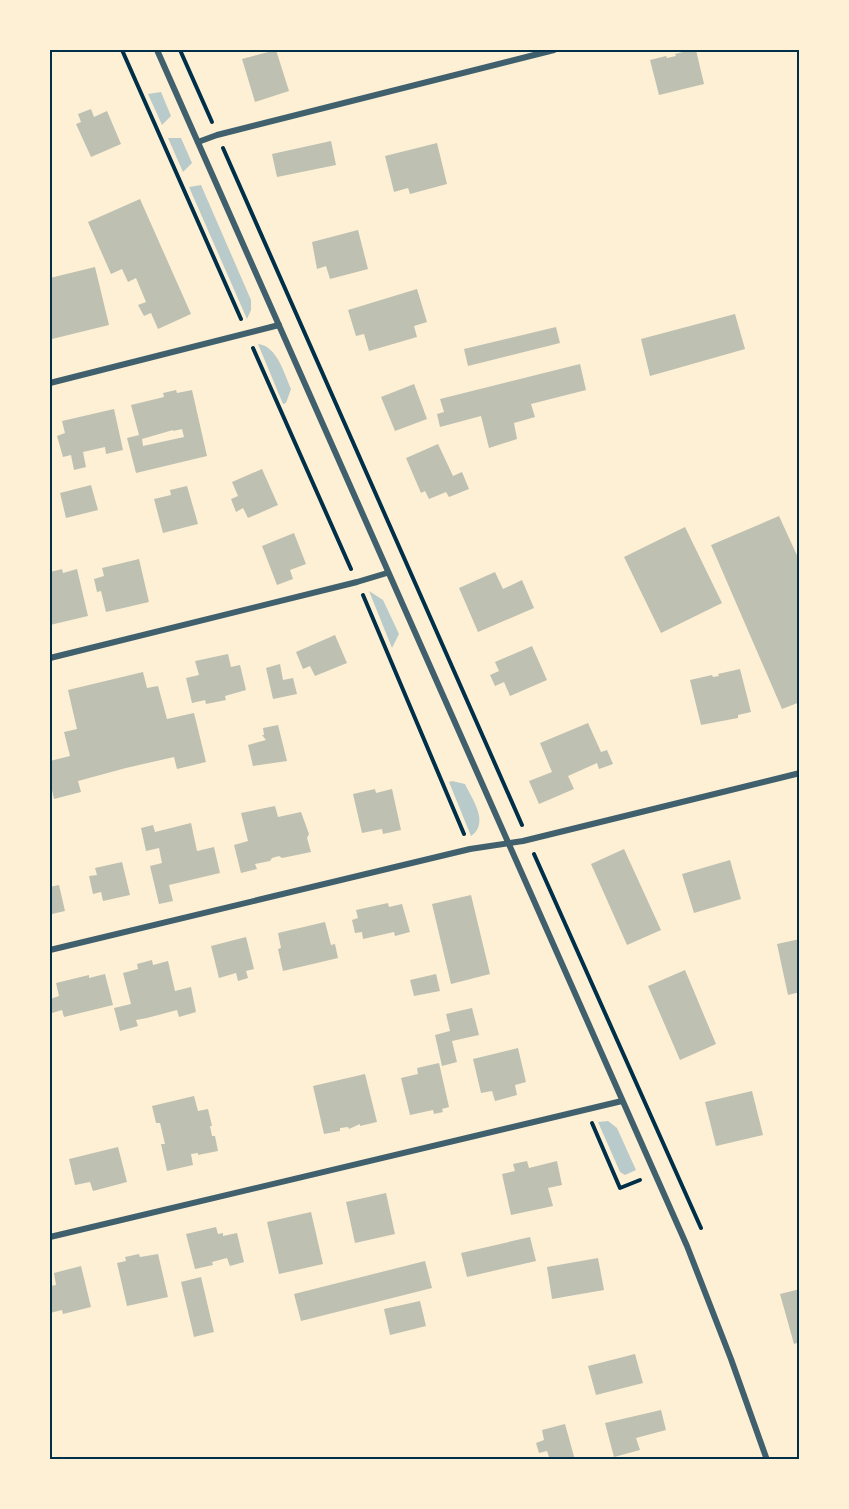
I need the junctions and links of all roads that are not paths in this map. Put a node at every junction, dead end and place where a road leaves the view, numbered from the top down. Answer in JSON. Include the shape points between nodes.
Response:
{"nodes":[{"id":1,"x":157,"y":50,"type":"edge"},
{"id":2,"x":554,"y":50,"type":"edge"},
{"id":3,"x":198,"y":142,"type":"junction"},
{"id":4,"x":279,"y":326,"type":"junction"},
{"id":5,"x":50,"y":383,"type":"edge"},
{"id":6,"x":387,"y":573,"type":"junction"},
{"id":7,"x":50,"y":658,"type":"edge"},
{"id":8,"x":800,"y":773,"type":"edge"},
{"id":9,"x":507,"y":843,"type":"junction"},
{"id":10,"x":50,"y":950,"type":"edge"},
{"id":11,"x":622,"y":1101,"type":"junction"},
{"id":12,"x":50,"y":1236,"type":"edge"},
{"id":13,"x":767,"y":1460,"type":"edge"}],
"edges":[{"from":1,"to":3,"type":"street"},
{"from":2,"to":3,"type":"street"},
{"from":3,"to":4,"type":"street"},
{"from":4,"to":5,"type":"street"},
{"from":4,"to":6,"type":"street"},
{"from":6,"to":7,"type":"street"},
{"from":6,"to":9,"type":"street"},
{"from":8,"to":9,"type":"street"},
{"from":9,"to":10,"type":"street"},
{"from":9,"to":11,"type":"street"},
{"from":11,"to":12,"type":"street"},
{"from":11,"to":13,"type":"street","via":[[687,1246]]}]}
